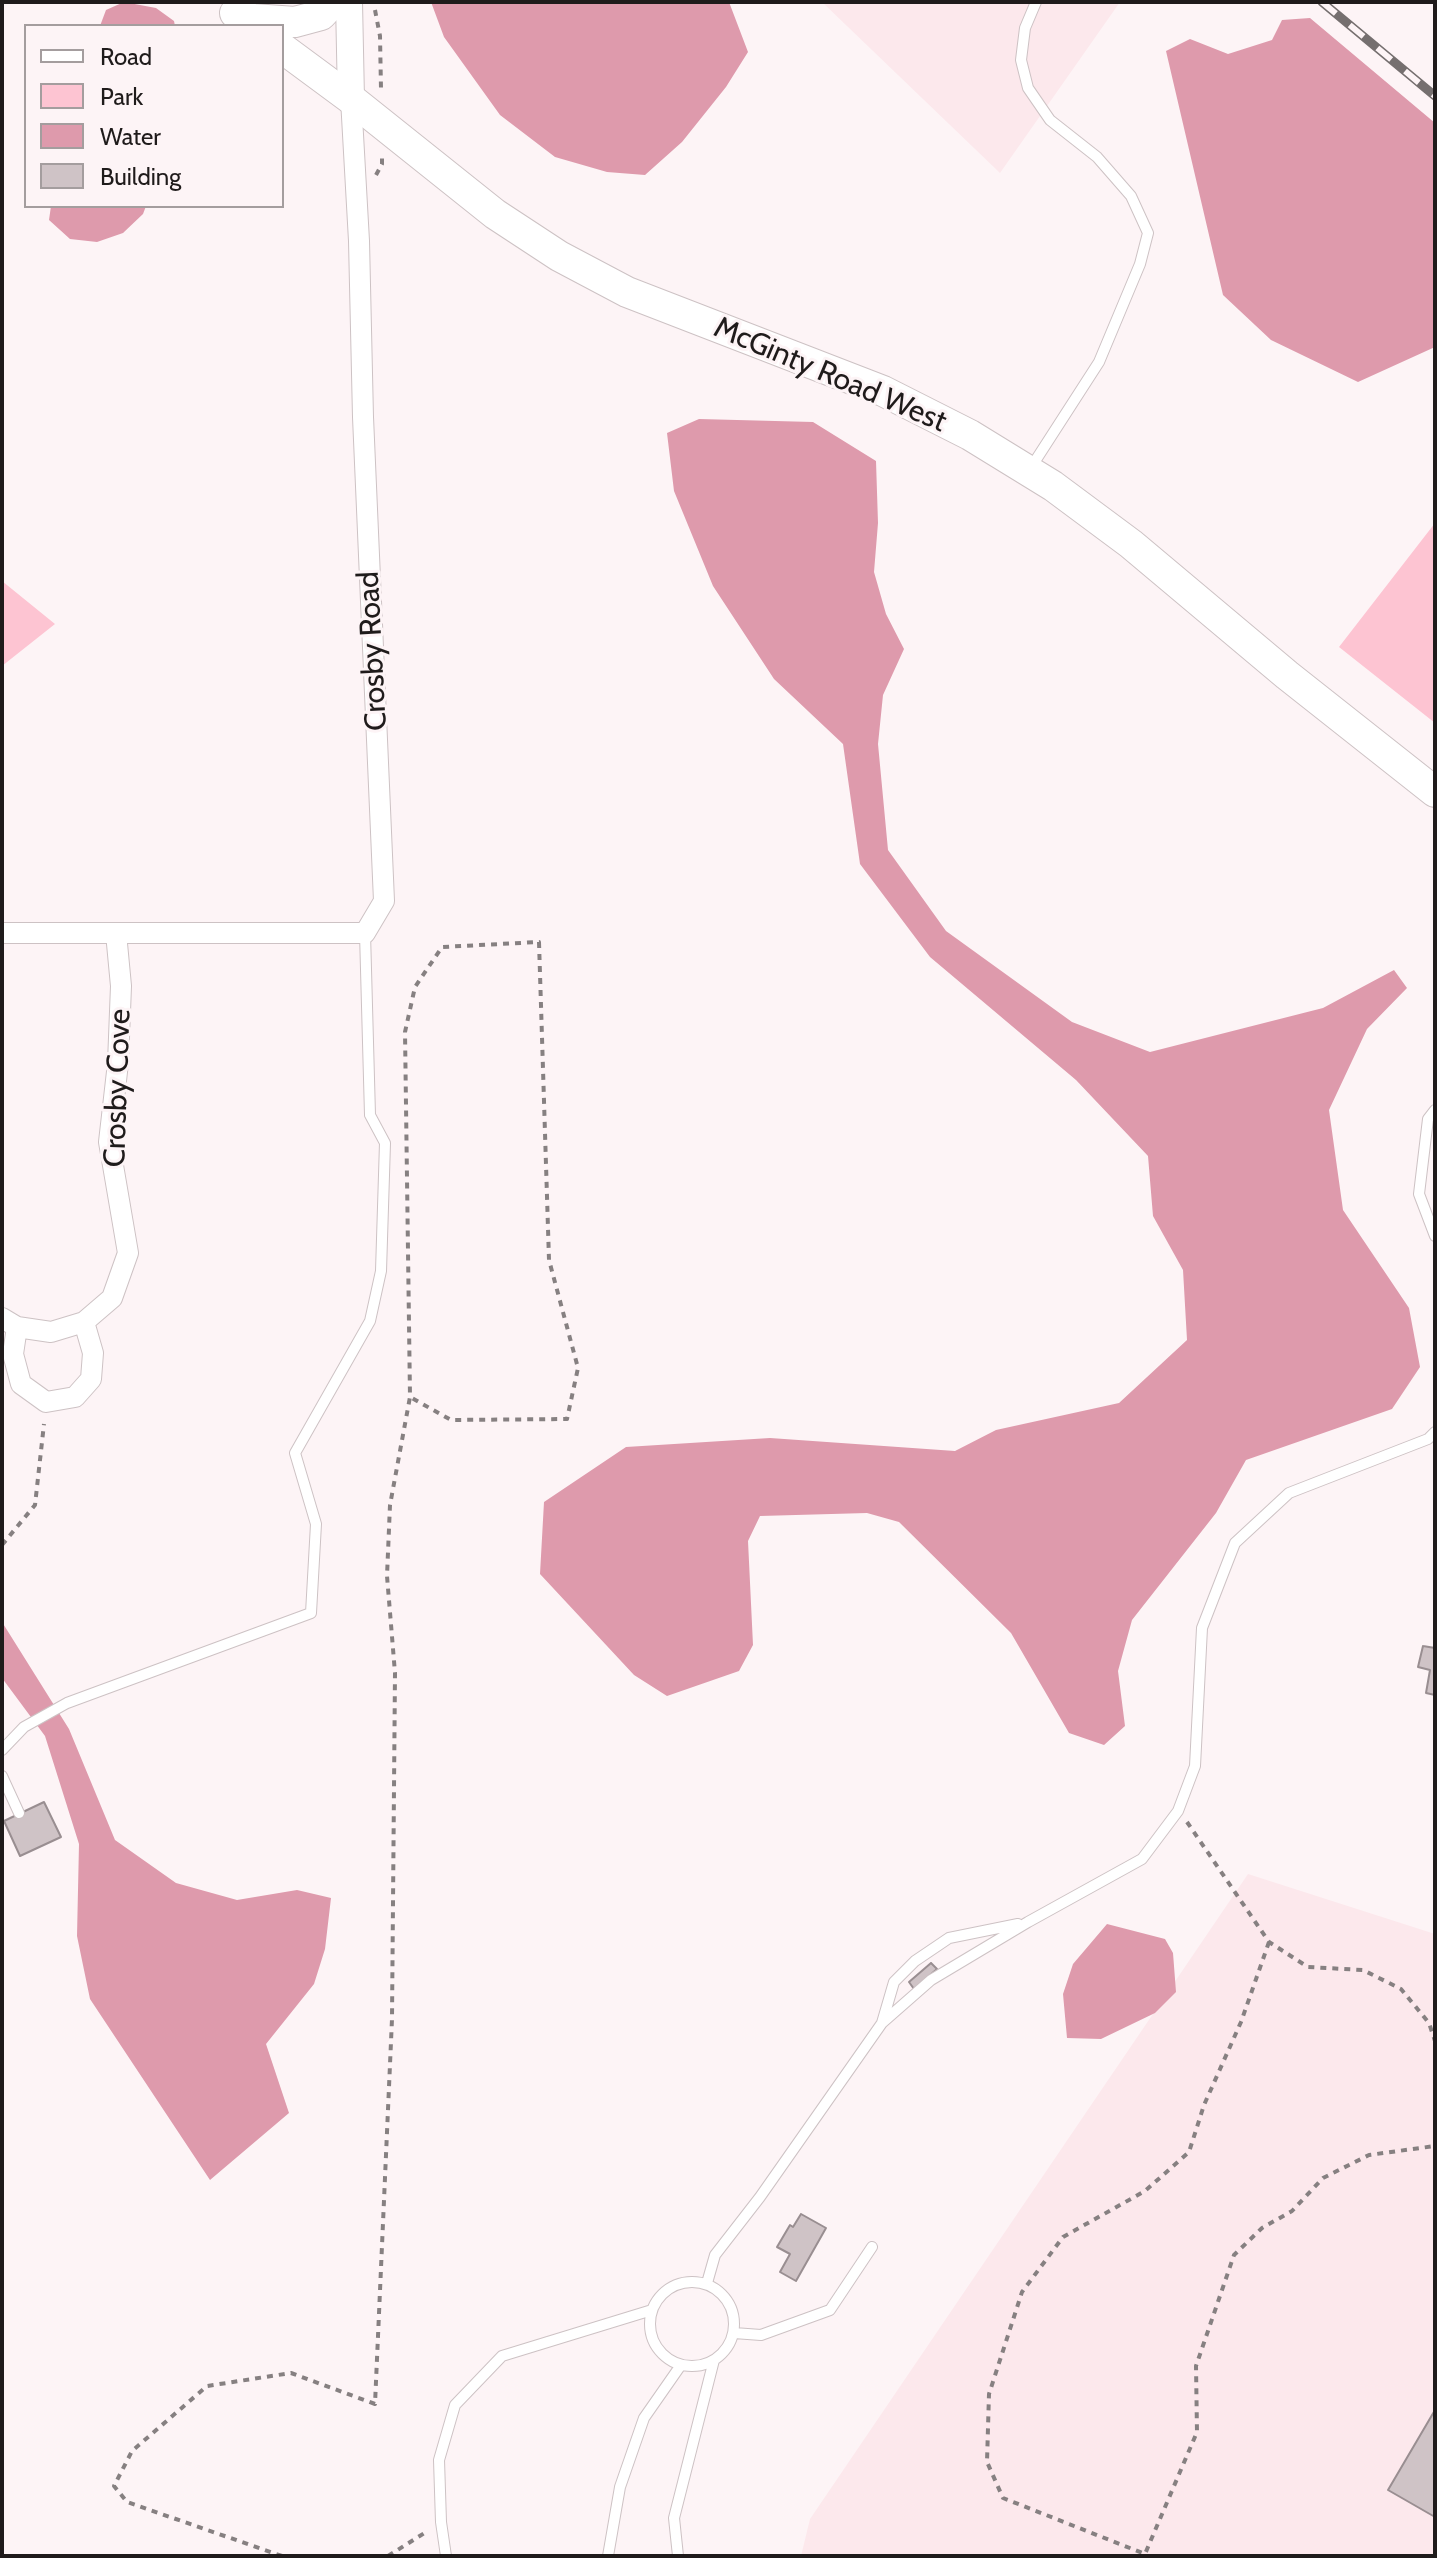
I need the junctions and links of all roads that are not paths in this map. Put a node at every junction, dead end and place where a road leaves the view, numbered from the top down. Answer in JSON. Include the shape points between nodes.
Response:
{"nodes":[{"id":1,"x":333,"y":2,"type":"edge"},
{"id":2,"x":349,"y":2,"type":"edge"},
{"id":3,"x":1036,"y":2,"type":"edge"},
{"id":4,"x":236,"y":14,"type":"edge"},
{"id":5,"x":284,"y":49,"type":"edge"},
{"id":6,"x":351,"y":99,"type":"junction"},
{"id":7,"x":1029,"y":471,"type":"junction"},
{"id":8,"x":1435,"y":792,"type":"edge"},
{"id":9,"x":2,"y":933,"type":"edge"},
{"id":10,"x":116,"y":933,"type":"junction"},
{"id":11,"x":365,"y":933,"type":"junction"},
{"id":12,"x":1435,"y":1110,"type":"edge"},
{"id":13,"x":1435,"y":1236,"type":"edge"},
{"id":14,"x":10,"y":1322,"type":"edge"},
{"id":15,"x":84,"y":1322,"type":"junction"},
{"id":16,"x":1435,"y":1432,"type":"edge"},
{"id":17,"x":2,"y":1750,"type":"edge"},
{"id":18,"x":2,"y":1776,"type":"edge"},
{"id":19,"x":19,"y":1813,"type":"dead end"},
{"id":20,"x":1028,"y":1922,"type":"junction"},
{"id":21,"x":882,"y":2023,"type":"junction"},
{"id":22,"x":872,"y":2247,"type":"dead end"},
{"id":23,"x":707,"y":2283,"type":"junction"},
{"id":24,"x":652,"y":2310,"type":"junction"},
{"id":25,"x":734,"y":2333,"type":"junction"},
{"id":26,"x":714,"y":2360,"type":"junction"},
{"id":27,"x":681,"y":2365,"type":"junction"},
{"id":28,"x":698,"y":2366,"type":"junction"},
{"id":29,"x":708,"y":2383,"type":"junction"},
{"id":30,"x":446,"y":2556,"type":"edge"},
{"id":31,"x":608,"y":2556,"type":"edge"},
{"id":32,"x":679,"y":2556,"type":"edge"}],
"edges":[{"from":1,"to":4,"type":"main road","via":[[321,15],[295,22]]},
{"from":2,"to":6,"type":"street","name":"Crosby Road"},
{"from":3,"to":7,"type":"lane","via":[[1025,28],[1021,60],[1028,88],[1050,120],[1097,157],[1131,196],[1148,233],[1099,362]]},
{"from":5,"to":6,"type":"main road","name":"McGinty Road West"},
{"from":6,"to":7,"type":"main road","name":"McGinty Road West","via":[[495,214],[559,256],[627,292],[883,391]]},
{"from":6,"to":11,"type":"street","name":"Crosby Road","via":[[384,901]]},
{"from":7,"to":8,"type":"main road","name":"McGinty Road West","via":[[1131,544]]},
{"from":9,"to":10,"type":"street"},
{"from":10,"to":11,"type":"street"},
{"from":10,"to":15,"type":"street","name":"Crosby Cove","via":[[121,986],[109,1142],[128,1253],[112,1298]]},
{"from":11,"to":17,"type":"lane","via":[[370,1115],[385,1143],[381,1271],[370,1321],[295,1453],[316,1524],[311,1613],[67,1703],[24,1727]]},
{"from":12,"to":13,"type":"lane","via":[[1428,1119],[1419,1194]]},
{"from":14,"to":15,"type":"street","name":"Crosby Cove","via":[[51,1332]]},
{"from":14,"to":15,"type":"street","name":"Crosby Cove","via":[[21,1384],[46,1402],[75,1397],[91,1379],[93,1353]]},
{"from":16,"to":20,"type":"lane","via":[[1289,1493],[1235,1543],[1202,1628],[1195,1766],[1178,1811],[1142,1859]]},
{"from":18,"to":19,"type":"lane"},
{"from":20,"to":21,"type":"lane","via":[[931,1980]]},
{"from":20,"to":21,"type":"lane","via":[[949,1938],[915,1961],[894,1982]]},
{"from":21,"to":23,"type":"lane","via":[[715,2255]]},
{"from":22,"to":25,"type":"lane","via":[[830,2310],[761,2335]]},
{"from":23,"to":24,"type":"lane","via":[[674,2285]]},
{"from":23,"to":25,"type":"lane","via":[[730,2303]]},
{"from":24,"to":27,"type":"lane","via":[[654,2343]]},
{"from":24,"to":30,"type":"lane","via":[[502,2356],[455,2405],[439,2460]]},
{"from":25,"to":26,"type":"lane"},
{"from":26,"to":28,"type":"lane"},
{"from":26,"to":29,"type":"lane"},
{"from":27,"to":28,"type":"lane"},
{"from":27,"to":31,"type":"lane","via":[[644,2418],[620,2487]]},
{"from":28,"to":29,"type":"lane"},
{"from":29,"to":32,"type":"lane","via":[[674,2518]]}]}
